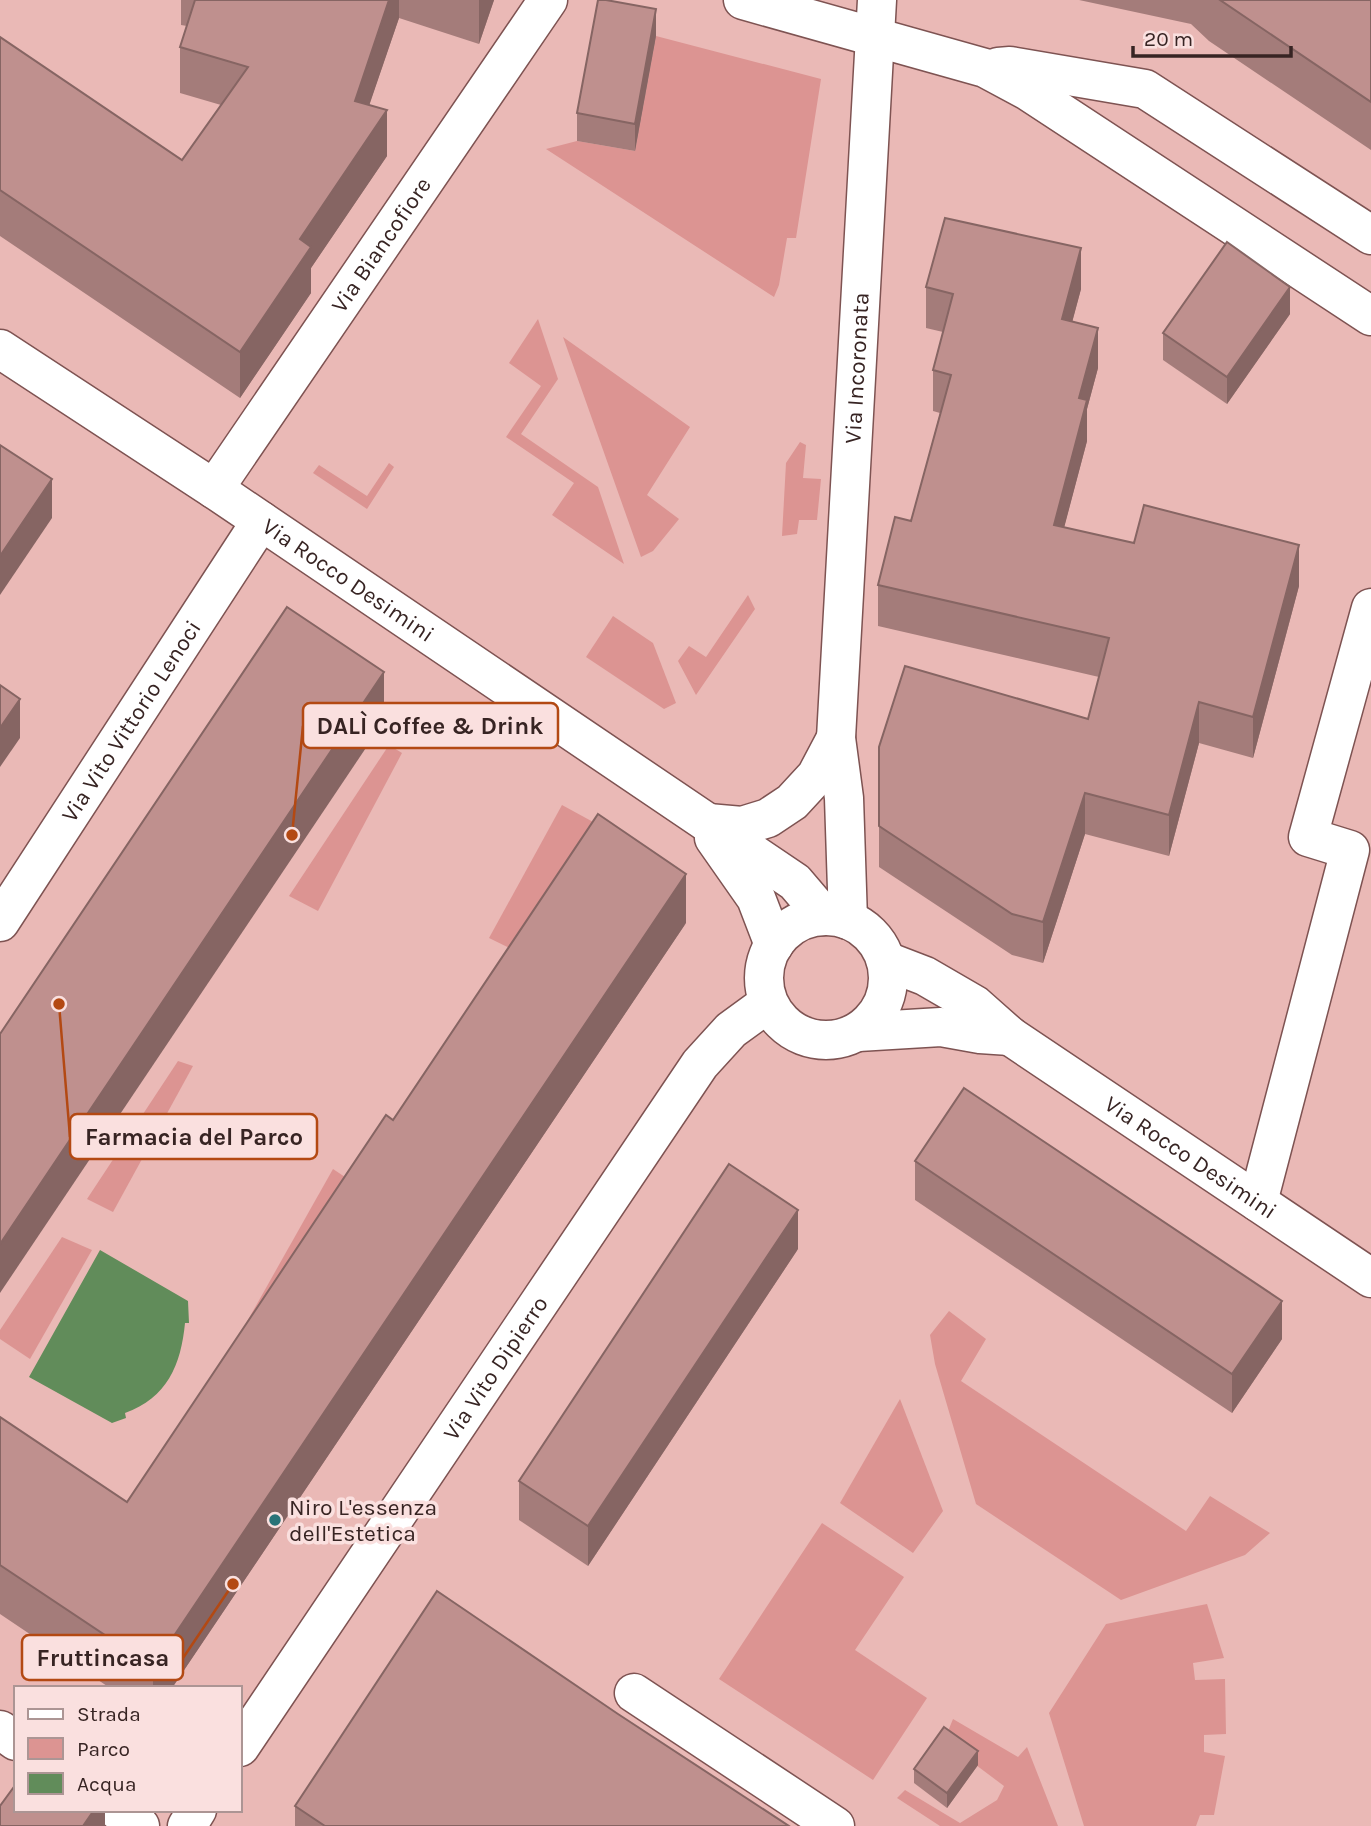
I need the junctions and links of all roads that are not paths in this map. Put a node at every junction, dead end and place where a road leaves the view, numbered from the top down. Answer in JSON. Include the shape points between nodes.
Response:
{"nodes":[{"id":1,"x":548,"y":0,"type":"edge"},
{"id":2,"x":743,"y":0,"type":"edge"},
{"id":3,"x":877,"y":0,"type":"edge"},
{"id":4,"x":875,"y":38,"type":"junction"},
{"id":5,"x":985,"y":68,"type":"junction"},
{"id":6,"x":1371,"y":235,"type":"edge"},
{"id":7,"x":1371,"y":316,"type":"edge"},
{"id":8,"x":0,"y":349,"type":"edge"},
{"id":9,"x":214,"y":489,"type":"junction"},
{"id":10,"x":261,"y":521,"type":"junction"},
{"id":11,"x":1371,"y":608,"type":"edge"},
{"id":12,"x":836,"y":738,"type":"junction"},
{"id":13,"x":702,"y":819,"type":"junction"},
{"id":14,"x":836,"y":918,"type":"junction"},
{"id":15,"x":0,"y":922,"type":"edge"},
{"id":16,"x":774,"y":945,"type":"junction"},
{"id":17,"x":886,"y":961,"type":"junction"},
{"id":18,"x":768,"y":1003,"type":"junction"},
{"id":19,"x":858,"y":1032,"type":"junction"},
{"id":20,"x":1010,"y":1036,"type":"junction"},
{"id":21,"x":1258,"y":1202,"type":"junction"},
{"id":22,"x":1371,"y":1278,"type":"edge"},
{"id":23,"x":634,"y":1693,"type":"dead end"},
{"id":24,"x":242,"y":1744,"type":"edge"},
{"id":25,"x":120,"y":1812,"type":"edge"},
{"id":26,"x":141,"y":1826,"type":"edge"},
{"id":27,"x":835,"y":1826,"type":"edge"}],
"edges":[{"from":1,"to":9,"type":"street","name":"Via Biancofiore"},
{"from":2,"to":4,"type":"street"},
{"from":3,"to":4,"type":"street","name":"Via Incoronata"},
{"from":4,"to":5,"type":"street"},
{"from":4,"to":12,"type":"street","name":"Via Incoronata"},
{"from":5,"to":6,"type":"street","via":[[1010,65],[1145,89]]},
{"from":5,"to":7,"type":"street"},
{"from":8,"to":9,"type":"street","name":"Via Rocco Desimini"},
{"from":9,"to":10,"type":"street","name":"Via Rocco Desimini"},
{"from":10,"to":13,"type":"street","name":"Via Rocco Desimini"},
{"from":10,"to":15,"type":"street","name":"Via Vito Vittorio Lenoci"},
{"from":11,"to":21,"type":"street","via":[[1308,837],[1350,850]]},
{"from":12,"to":13,"type":"street","name":"Via Incoronata","via":[[816,776],[792,802],[768,818],[742,826]]},
{"from":12,"to":14,"type":"street","name":"Via Incoronata","via":[[844,798]]},
{"from":13,"to":14,"type":"street","name":"Via Rocco Desimini","via":[[794,882]]},
{"from":13,"to":16,"type":"street","name":"Via Rocco Desimini","via":[[756,898]]},
{"from":14,"to":16,"type":"street","via":[[800,922]]},
{"from":14,"to":17,"type":"street","name":"Via Rocco Desimini","via":[[865,929]]},
{"from":16,"to":18,"type":"street","via":[[763,979]]},
{"from":17,"to":19,"type":"street","via":[[885,1000]]},
{"from":17,"to":20,"type":"street","name":"Via Rocco Desimini","via":[[925,976],[975,1005]]},
{"from":18,"to":19,"type":"street","name":"Via Rocco Desimini","via":[[782,1023],[799,1035],[840,1039]]},
{"from":18,"to":24,"type":"street","name":"Via Vito Dipierro","via":[[731,1030],[700,1065]]},
{"from":19,"to":20,"type":"street","name":"Via Rocco Desimini","via":[[941,1027]]},
{"from":20,"to":21,"type":"street","name":"Via Rocco Desimini"},
{"from":21,"to":22,"type":"street","name":"Via Rocco Desimini"},
{"from":23,"to":27,"type":"street"},
{"from":25,"to":26,"type":"street"}]}
